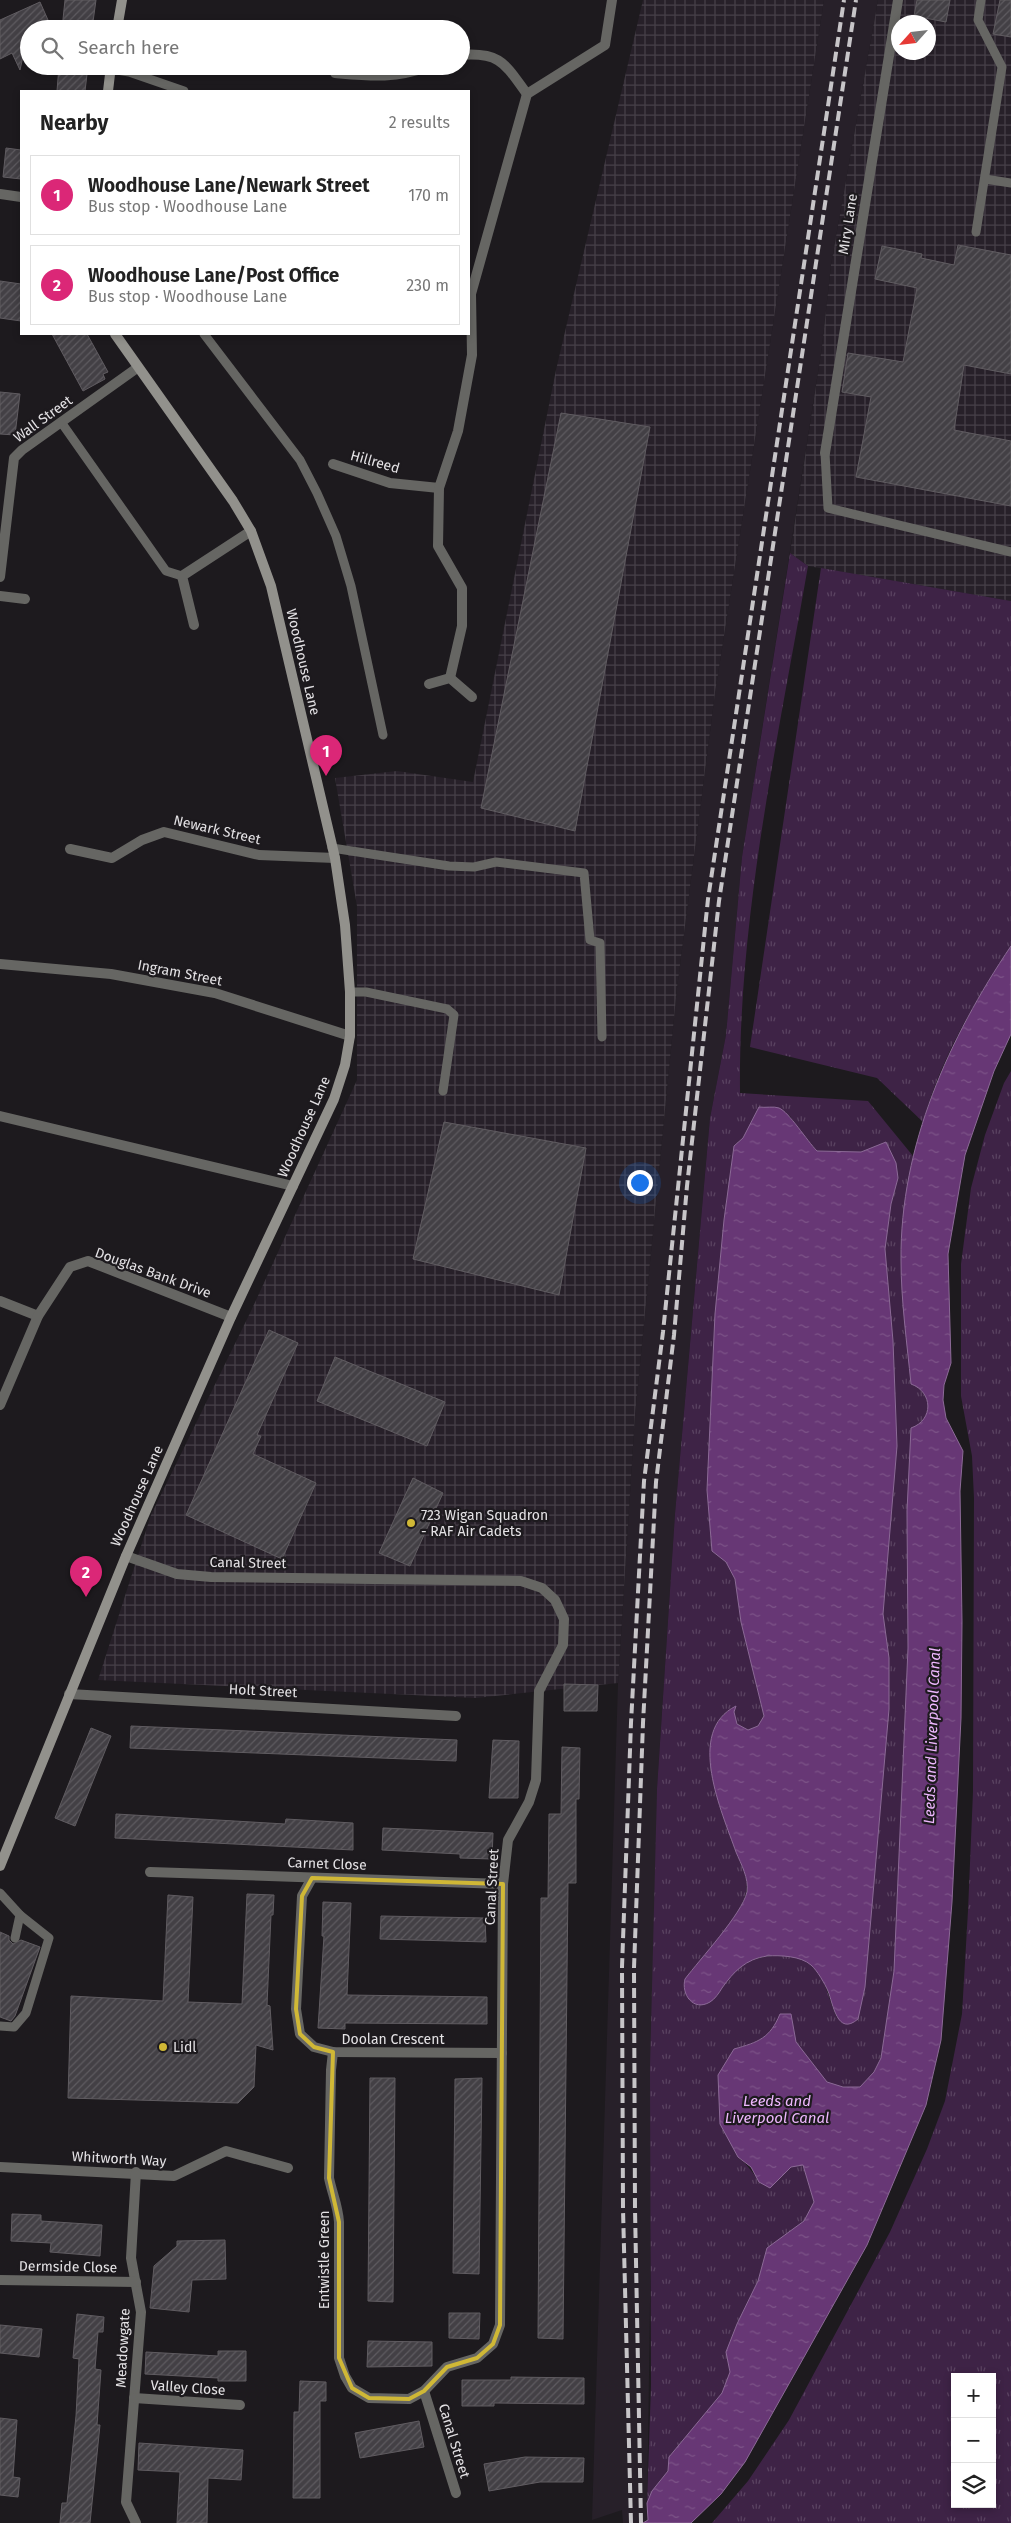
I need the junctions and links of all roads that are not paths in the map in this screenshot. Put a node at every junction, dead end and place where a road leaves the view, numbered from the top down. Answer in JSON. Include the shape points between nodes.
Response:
{"nodes":[{"id":1,"x":122,"y":0,"type":"edge"},
{"id":2,"x":612,"y":0,"type":"edge"},
{"id":3,"x":898,"y":0,"type":"edge"},
{"id":4,"x":981,"y":0,"type":"edge"},
{"id":5,"x":119,"y":20,"type":"edge"},
{"id":6,"x":470,"y":54,"type":"edge"},
{"id":7,"x":110,"y":75,"type":"edge"},
{"id":8,"x":138,"y":75,"type":"edge"},
{"id":9,"x":357,"y":75,"type":"edge"},
{"id":10,"x":407,"y":75,"type":"edge"},
{"id":11,"x":108,"y":90,"type":"edge"},
{"id":12,"x":181,"y":90,"type":"edge"},
{"id":13,"x":527,"y":94,"type":"junction"},
{"id":14,"x":985,"y":179,"type":"junction"},
{"id":15,"x":1011,"y":183,"type":"edge"},
{"id":16,"x":0,"y":194,"type":"edge"},
{"id":17,"x":20,"y":197,"type":"edge"},
{"id":18,"x":976,"y":232,"type":"dead end"},
{"id":19,"x":470,"y":293,"type":"edge"},
{"id":20,"x":116,"y":335,"type":"edge"},
{"id":21,"x":205,"y":335,"type":"edge"},
{"id":22,"x":138,"y":368,"type":"junction"},
{"id":23,"x":61,"y":422,"type":"junction"},
{"id":24,"x":825,"y":453,"type":"joint"},
{"id":25,"x":334,"y":464,"type":"dead end"},
{"id":26,"x":439,"y":488,"type":"junction"},
{"id":27,"x":251,"y":531,"type":"junction"},
{"id":28,"x":1011,"y":552,"type":"edge"},
{"id":29,"x":182,"y":576,"type":"junction"},
{"id":30,"x":0,"y":577,"type":"edge"},
{"id":31,"x":0,"y":596,"type":"edge"},
{"id":32,"x":25,"y":599,"type":"dead end"},
{"id":33,"x":194,"y":625,"type":"dead end"},
{"id":34,"x":450,"y":678,"type":"junction"},
{"id":35,"x":429,"y":684,"type":"dead end"},
{"id":36,"x":472,"y":697,"type":"dead end"},
{"id":37,"x":383,"y":735,"type":"dead end"},
{"id":38,"x":70,"y":849,"type":"dead end"},
{"id":39,"x":333,"y":853,"type":"junction"},
{"id":40,"x":0,"y":964,"type":"edge"},
{"id":41,"x":350,"y":992,"type":"junction"},
{"id":42,"x":350,"y":1036,"type":"junction"},
{"id":43,"x":602,"y":1037,"type":"dead end"},
{"id":44,"x":443,"y":1091,"type":"dead end"},
{"id":45,"x":0,"y":1116,"type":"edge"},
{"id":46,"x":293,"y":1186,"type":"junction"},
{"id":47,"x":0,"y":1301,"type":"edge"},
{"id":48,"x":38,"y":1316,"type":"junction"},
{"id":49,"x":231,"y":1317,"type":"junction"},
{"id":50,"x":0,"y":1405,"type":"edge"},
{"id":51,"x":126,"y":1556,"type":"junction"},
{"id":52,"x":68,"y":1694,"type":"junction"},
{"id":53,"x":456,"y":1716,"type":"dead end"},
{"id":54,"x":0,"y":1866,"type":"edge"},
{"id":55,"x":150,"y":1872,"type":"dead end"},
{"id":56,"x":312,"y":1878,"type":"junction"},
{"id":57,"x":503,"y":1884,"type":"junction"},
{"id":58,"x":0,"y":1893,"type":"edge"},
{"id":59,"x":20,"y":1915,"type":"junction"},
{"id":60,"x":15,"y":1938,"type":"dead end"},
{"id":61,"x":0,"y":2026,"type":"edge"},
{"id":62,"x":333,"y":2052,"type":"junction"},
{"id":63,"x":502,"y":2053,"type":"junction"},
{"id":64,"x":0,"y":2167,"type":"edge"},
{"id":65,"x":288,"y":2168,"type":"dead end"},
{"id":66,"x":136,"y":2172,"type":"junction"},
{"id":67,"x":0,"y":2280,"type":"edge"},
{"id":68,"x":136,"y":2282,"type":"junction"},
{"id":69,"x":424,"y":2391,"type":"junction"},
{"id":70,"x":134,"y":2398,"type":"junction"},
{"id":71,"x":240,"y":2405,"type":"dead end"},
{"id":72,"x":456,"y":2492,"type":"dead end"},
{"id":73,"x":136,"y":2523,"type":"edge"}],
"edges":[{"from":1,"to":5,"type":"main road"},
{"from":2,"to":13,"type":"street","via":[[605,45]]},
{"from":3,"to":24,"type":"street","name":"Miry Lane"},
{"from":4,"to":14,"type":"lane","via":[[978,20],[1002,68]]},
{"from":6,"to":13,"type":"street","via":[[482,53],[504,62]]},
{"from":7,"to":11,"type":"main road"},
{"from":8,"to":12,"type":"lane"},
{"from":9,"to":10,"type":"street"},
{"from":13,"to":19,"type":"street"},
{"from":14,"to":15,"type":"lane"},
{"from":14,"to":18,"type":"lane"},
{"from":16,"to":17,"type":"street"},
{"from":19,"to":26,"type":"street","via":[[472,355],[458,431]]},
{"from":20,"to":22,"type":"main road","name":"Woodhouse Lane"},
{"from":21,"to":37,"type":"lane","via":[[300,460],[317,493],[336,536],[351,586]]},
{"from":22,"to":23,"type":"street","name":"Wall Street"},
{"from":22,"to":27,"type":"main road","name":"Woodhouse Lane"},
{"from":23,"to":29,"type":"lane","via":[[166,571]]},
{"from":23,"to":30,"type":"street","name":"Wall Street","via":[[22,450],[13,463]]},
{"from":24,"to":28,"type":"lane","via":[[828,508]]},
{"from":25,"to":26,"type":"street","name":"Hillreed","via":[[390,484]]},
{"from":26,"to":34,"type":"street","via":[[438,546],[462,588],[462,626]]},
{"from":27,"to":29,"type":"street"},
{"from":27,"to":39,"type":"main road","name":"Woodhouse Lane","via":[[271,586]]},
{"from":29,"to":33,"type":"street"},
{"from":31,"to":32,"type":"street"},
{"from":34,"to":35,"type":"street"},
{"from":34,"to":36,"type":"street"},
{"from":38,"to":39,"type":"street","name":"Newark Street","via":[[112,858],[142,840],[164,832],[259,855]]},
{"from":39,"to":41,"type":"main road","name":"Woodhouse Lane"},
{"from":39,"to":43,"type":"lane","via":[[449,866],[474,867],[496,862],[584,873],[590,940],[600,943]]},
{"from":40,"to":42,"type":"street","name":"Ingram Street","via":[[111,974],[215,993]]},
{"from":41,"to":42,"type":"main road","name":"Woodhouse Lane"},
{"from":41,"to":44,"type":"lane","via":[[366,992],[447,1010],[454,1015]]},
{"from":42,"to":46,"type":"main road","name":"Woodhouse Lane","via":[[334,1099]]},
{"from":45,"to":46,"type":"street"},
{"from":46,"to":49,"type":"main road","name":"Woodhouse Lane"},
{"from":47,"to":48,"type":"street"},
{"from":48,"to":49,"type":"street","name":"Douglas Bank Drive","via":[[70,1267],[88,1261]]},
{"from":48,"to":50,"type":"street","name":"Douglas Bank Drive"},
{"from":49,"to":51,"type":"main road","name":"Woodhouse Lane"},
{"from":51,"to":52,"type":"main road","name":"Woodhouse Lane"},
{"from":51,"to":57,"type":"street","name":"Canal Street","via":[[185,1575],[521,1581],[542,1588],[555,1600],[564,1620],[563,1645],[539,1692],[536,1780],[529,1802],[508,1840]]},
{"from":52,"to":53,"type":"street","name":"Holt Street"},
{"from":52,"to":54,"type":"main road","name":"Woodhouse Lane"},
{"from":55,"to":56,"type":"street","name":"Carnet Close"},
{"from":56,"to":57,"type":"street","name":"Carnet Close"},
{"from":56,"to":62,"type":"street","name":"Doolan Crescent","via":[[302,1896],[296,2009],[300,2034],[314,2047]]},
{"from":57,"to":63,"type":"street","name":"Canal Street"},
{"from":58,"to":59,"type":"lane"},
{"from":59,"to":60,"type":"lane"},
{"from":59,"to":61,"type":"lane","via":[[49,1938],[26,2013],[14,2027]]},
{"from":62,"to":63,"type":"street","name":"Doolan Crescent"},
{"from":62,"to":69,"type":"street","name":"Entwistle Green","via":[[329,2178],[338,2205],[339,2222],[339,2358],[352,2388],[369,2398],[409,2399]]},
{"from":63,"to":69,"type":"street","name":"Canal Street","via":[[500,2325],[493,2344],[477,2358],[447,2367]]},
{"from":64,"to":66,"type":"street","name":"Whitworth Way"},
{"from":65,"to":66,"type":"street","name":"Whitworth Way","via":[[226,2151],[174,2176]]},
{"from":66,"to":68,"type":"street","name":"Meadowgate","via":[[131,2258]]},
{"from":67,"to":68,"type":"street","name":"Dermside Close"},
{"from":68,"to":70,"type":"street","name":"Meadowgate","via":[[142,2312]]},
{"from":69,"to":72,"type":"street","name":"Canal Street"},
{"from":70,"to":71,"type":"street","name":"Valley Close"},
{"from":70,"to":73,"type":"street","name":"Meadowgate","via":[[126,2502]]}]}
